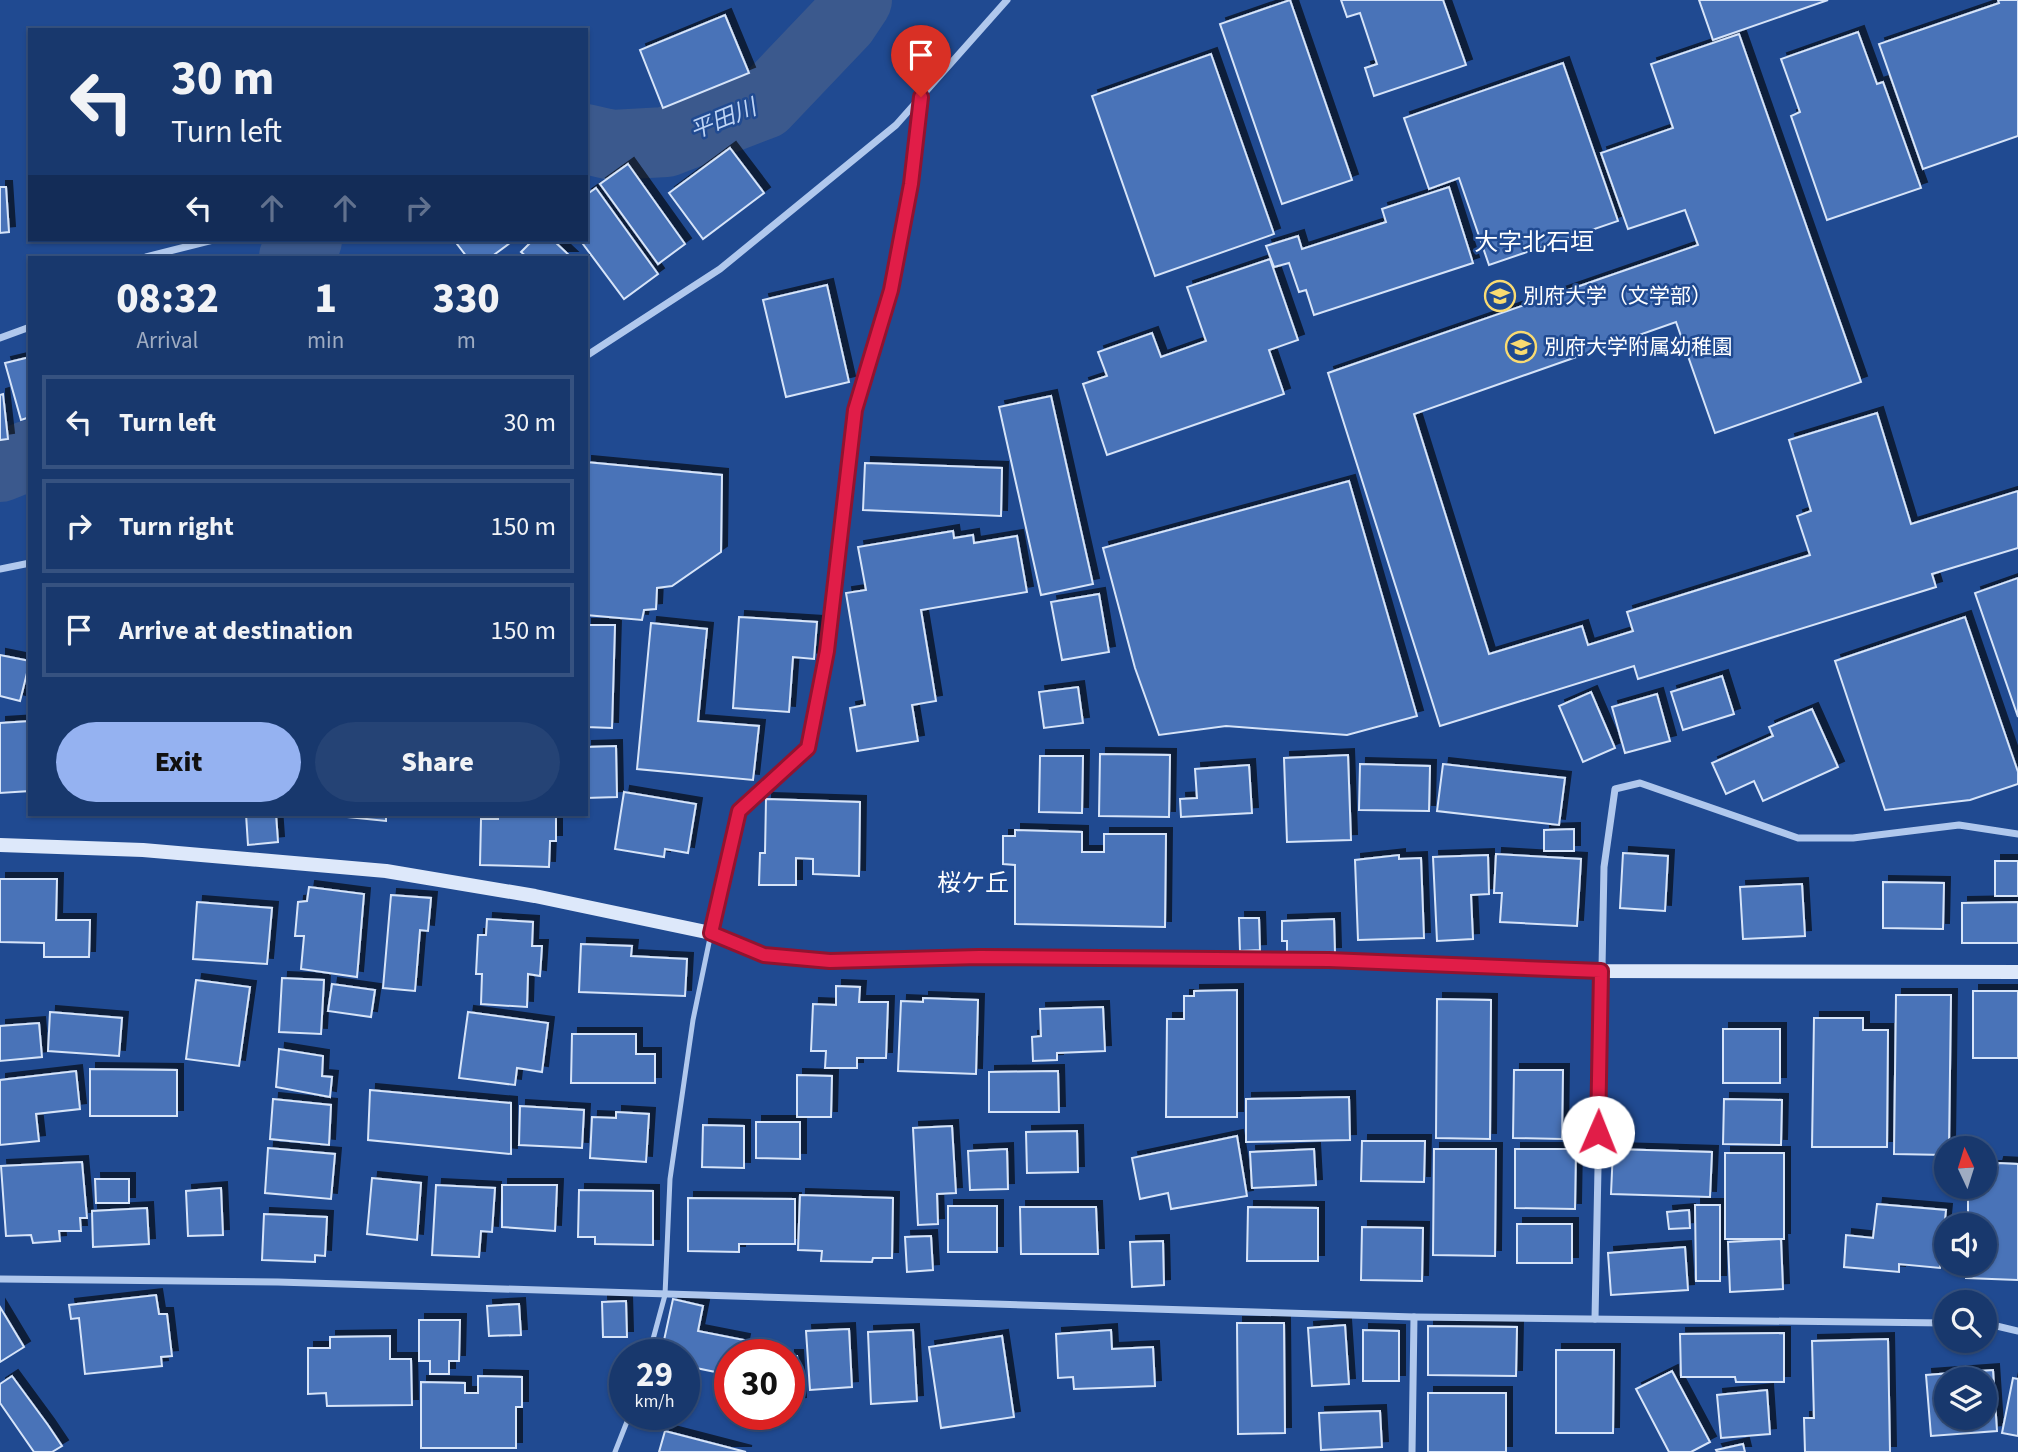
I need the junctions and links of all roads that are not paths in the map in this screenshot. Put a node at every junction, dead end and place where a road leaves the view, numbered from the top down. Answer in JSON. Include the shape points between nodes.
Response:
{"nodes":[{"id":1,"x":1007,"y":0,"type":"edge"},
{"id":2,"x":921,"y":97,"type":"junction"},
{"id":3,"x":206,"y":242,"type":"edge"},
{"id":4,"x":150,"y":256,"type":"edge"},
{"id":5,"x":28,"y":328,"type":"edge"},
{"id":6,"x":0,"y":338,"type":"edge"},
{"id":7,"x":588,"y":355,"type":"edge"},
{"id":8,"x":28,"y":563,"type":"edge"},
{"id":9,"x":0,"y":569,"type":"edge"},
{"id":10,"x":2018,"y":834,"type":"edge"},
{"id":11,"x":0,"y":845,"type":"edge"},
{"id":12,"x":711,"y":933,"type":"junction"},
{"id":13,"x":1601,"y":971,"type":"junction"},
{"id":14,"x":2018,"y":972,"type":"edge"},
{"id":15,"x":0,"y":1279,"type":"edge"},
{"id":16,"x":666,"y":1295,"type":"junction"},
{"id":17,"x":1414,"y":1317,"type":"junction"},
{"id":18,"x":1595,"y":1319,"type":"junction"},
{"id":19,"x":1934,"y":1323,"type":"edge"},
{"id":20,"x":1997,"y":1324,"type":"edge"},
{"id":21,"x":2018,"y":1331,"type":"edge"},
{"id":22,"x":653,"y":1339,"type":"edge"},
{"id":23,"x":624,"y":1430,"type":"edge"},
{"id":24,"x":615,"y":1452,"type":"edge"},
{"id":25,"x":1412,"y":1452,"type":"edge"}],
"edges":[{"from":1,"to":2,"type":"street"},
{"from":2,"to":7,"type":"street","via":[[895,125],[720,269]]},
{"from":2,"to":12,"type":"lane","via":[[891,290],[855,410],[827,651],[808,748],[739,811]]},
{"from":3,"to":4,"type":"street"},
{"from":5,"to":6,"type":"street"},
{"from":8,"to":9,"type":"street"},
{"from":10,"to":13,"type":"street","via":[[1959,825],[1853,838],[1798,838],[1640,783],[1615,789],[1604,867]]},
{"from":11,"to":12,"type":"street","via":[[143,850],[386,871]]},
{"from":12,"to":13,"type":"street","via":[[764,955],[830,961],[979,957],[1329,960]]},
{"from":12,"to":16,"type":"lane","via":[[670,1179]]},
{"from":13,"to":14,"type":"street"},
{"from":13,"to":18,"type":"street"},
{"from":15,"to":16,"type":"street","via":[[278,1282]]},
{"from":16,"to":17,"type":"street"},
{"from":16,"to":22,"type":"lane"},
{"from":17,"to":18,"type":"street"},
{"from":17,"to":25,"type":"street"},
{"from":18,"to":19,"type":"street"},
{"from":20,"to":21,"type":"street"},
{"from":23,"to":24,"type":"lane"}]}
